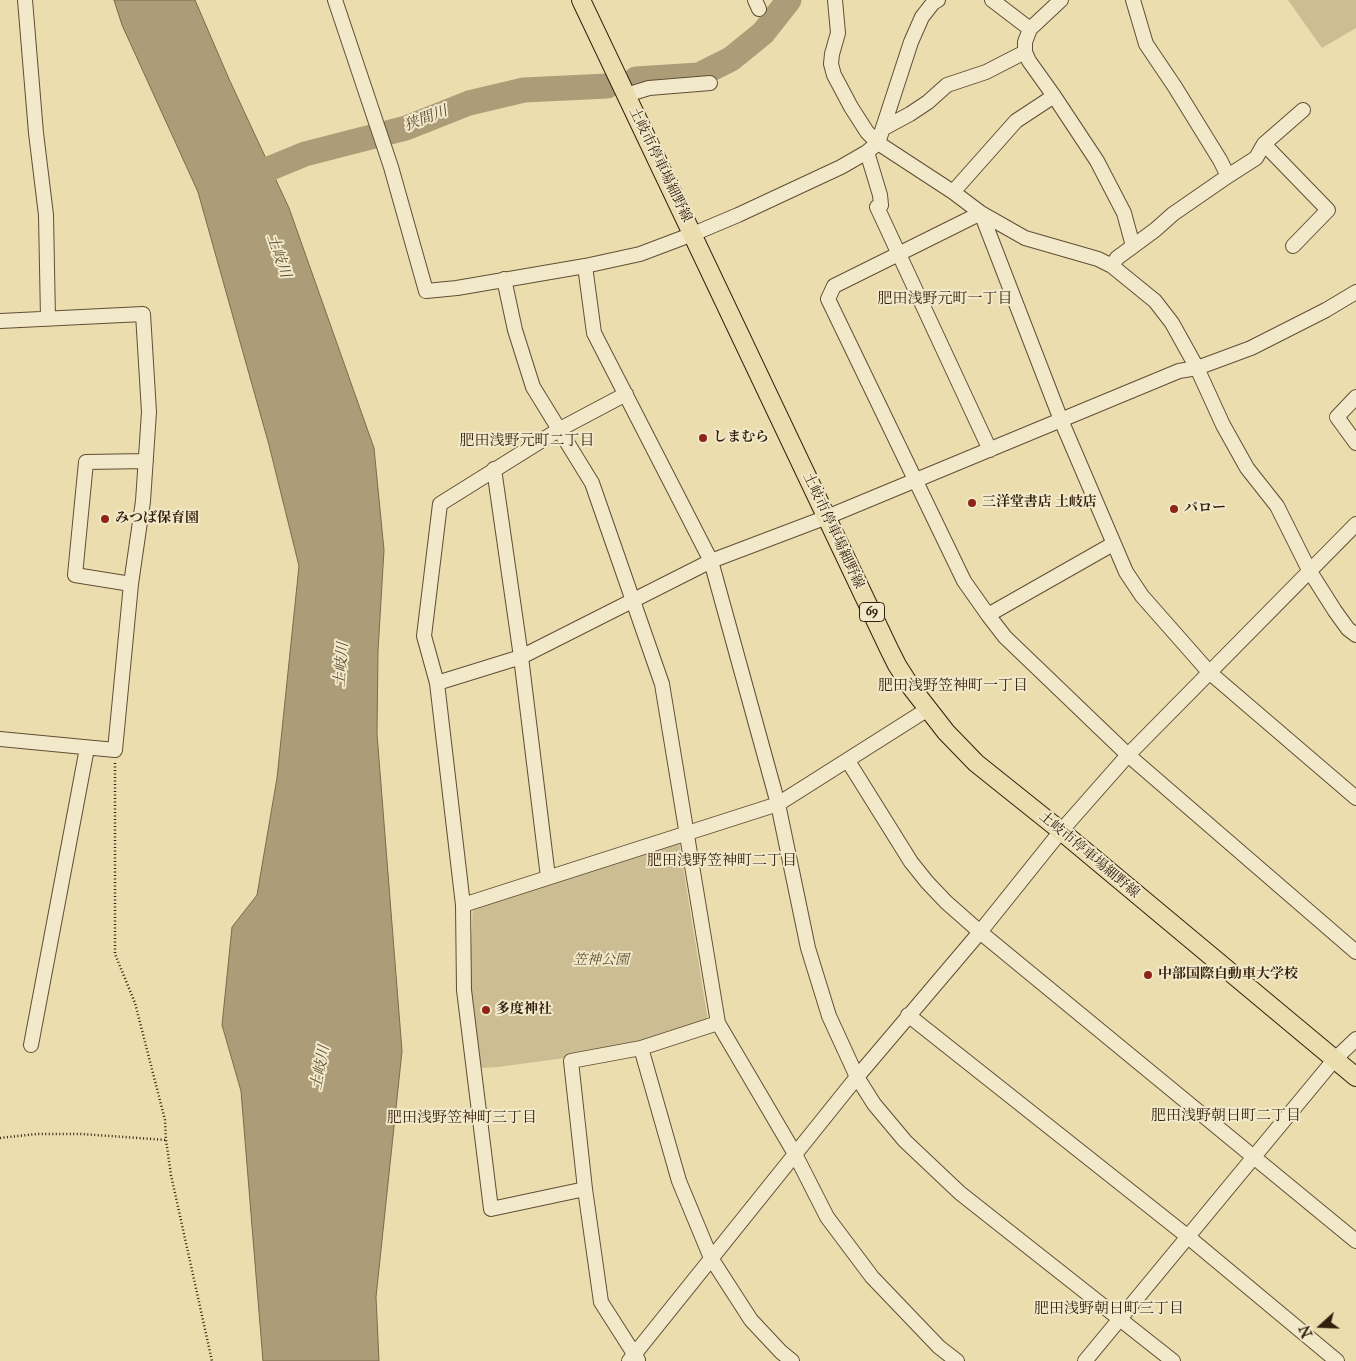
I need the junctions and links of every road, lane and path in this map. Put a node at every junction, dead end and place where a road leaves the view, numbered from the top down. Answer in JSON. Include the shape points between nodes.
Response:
{"nodes":[{"id":1,"x":25,"y":0,"type":"edge"},
{"id":2,"x":335,"y":0,"type":"edge"},
{"id":3,"x":581,"y":0,"type":"edge"},
{"id":4,"x":835,"y":0,"type":"edge"},
{"id":5,"x":938,"y":0,"type":"edge"},
{"id":6,"x":992,"y":0,"type":"edge"},
{"id":7,"x":1061,"y":0,"type":"edge"},
{"id":8,"x":1133,"y":0,"type":"edge"},
{"id":9,"x":1030,"y":28,"type":"junction"},
{"id":10,"x":1025,"y":52,"type":"junction"},
{"id":11,"x":710,"y":83,"type":"dead end"},
{"id":12,"x":626,"y":95,"type":"junction"},
{"id":13,"x":1054,"y":96,"type":"junction"},
{"id":14,"x":1303,"y":110,"type":"dead end"},
{"id":15,"x":884,"y":128,"type":"junction"},
{"id":16,"x":878,"y":143,"type":"junction"},
{"id":17,"x":1264,"y":144,"type":"junction"},
{"id":18,"x":866,"y":152,"type":"junction"},
{"id":19,"x":1228,"y":176,"type":"junction"},
{"id":20,"x":953,"y":192,"type":"junction"},
{"id":21,"x":981,"y":213,"type":"junction"},
{"id":22,"x":693,"y":234,"type":"junction"},
{"id":23,"x":1133,"y":246,"type":"junction"},
{"id":24,"x":1293,"y":246,"type":"dead end"},
{"id":25,"x":900,"y":254,"type":"junction"},
{"id":26,"x":585,"y":266,"type":"junction"},
{"id":27,"x":1112,"y":266,"type":"junction"},
{"id":28,"x":504,"y":279,"type":"junction"},
{"id":29,"x":1356,"y":292,"type":"edge"},
{"id":30,"x":48,"y":319,"type":"junction"},
{"id":31,"x":0,"y":321,"type":"edge"},
{"id":32,"x":1197,"y":368,"type":"junction"},
{"id":33,"x":626,"y":394,"type":"junction"},
{"id":34,"x":1356,"y":397,"type":"edge"},
{"id":35,"x":1061,"y":420,"type":"junction"},
{"id":36,"x":560,"y":429,"type":"junction"},
{"id":37,"x":1356,"y":443,"type":"edge"},
{"id":38,"x":990,"y":450,"type":"junction"},
{"id":39,"x":146,"y":461,"type":"junction"},
{"id":40,"x":494,"y":469,"type":"junction"},
{"id":41,"x":915,"y":481,"type":"junction"},
{"id":42,"x":827,"y":517,"type":"junction"},
{"id":43,"x":1356,"y":524,"type":"edge"},
{"id":44,"x":1113,"y":544,"type":"junction"},
{"id":45,"x":711,"y":560,"type":"junction"},
{"id":46,"x":1309,"y":570,"type":"junction"},
{"id":47,"x":131,"y":584,"type":"junction"},
{"id":48,"x":633,"y":601,"type":"junction"},
{"id":49,"x":988,"y":615,"type":"junction"},
{"id":50,"x":1356,"y":635,"type":"edge"},
{"id":51,"x":521,"y":657,"type":"junction"},
{"id":52,"x":1210,"y":672,"type":"junction"},
{"id":53,"x":437,"y":683,"type":"junction"},
{"id":54,"x":928,"y":709,"type":"junction"},
{"id":55,"x":0,"y":739,"type":"edge"},
{"id":56,"x":87,"y":748,"type":"junction"},
{"id":57,"x":115,"y":750,"type":"junction"},
{"id":58,"x":1128,"y":755,"type":"junction"},
{"id":59,"x":848,"y":761,"type":"junction"},
{"id":60,"x":1356,"y":798,"type":"edge"},
{"id":61,"x":778,"y":804,"type":"junction"},
{"id":62,"x":1061,"y":831,"type":"junction"},
{"id":63,"x":687,"y":833,"type":"junction"},
{"id":64,"x":548,"y":877,"type":"junction"},
{"id":65,"x":463,"y":905,"type":"junction"},
{"id":66,"x":980,"y":932,"type":"junction"},
{"id":67,"x":1356,"y":952,"type":"edge"},
{"id":68,"x":908,"y":1015,"type":"junction"},
{"id":69,"x":718,"y":1024,"type":"junction"},
{"id":70,"x":1356,"y":1039,"type":"edge"},
{"id":71,"x":31,"y":1045,"type":"dead end"},
{"id":72,"x":640,"y":1048,"type":"junction"},
{"id":73,"x":1334,"y":1060,"type":"junction"},
{"id":74,"x":857,"y":1077,"type":"junction"},
{"id":75,"x":1356,"y":1078,"type":"edge"},
{"id":76,"x":0,"y":1138,"type":"edge"},
{"id":77,"x":166,"y":1140,"type":"junction"},
{"id":78,"x":795,"y":1154,"type":"junction"},
{"id":79,"x":1253,"y":1157,"type":"junction"},
{"id":80,"x":585,"y":1189,"type":"junction"},
{"id":81,"x":1187,"y":1236,"type":"junction"},
{"id":82,"x":1356,"y":1241,"type":"edge"},
{"id":83,"x":710,"y":1258,"type":"junction"},
{"id":84,"x":1120,"y":1318,"type":"junction"},
{"id":85,"x":634,"y":1359,"type":"edge"},
{"id":86,"x":212,"y":1361,"type":"edge"},
{"id":87,"x":792,"y":1361,"type":"edge"},
{"id":88,"x":957,"y":1361,"type":"edge"},
{"id":89,"x":1085,"y":1361,"type":"edge"},
{"id":90,"x":1173,"y":1361,"type":"edge"},
{"id":91,"x":1337,"y":1361,"type":"edge"}],
"edges":[{"from":1,"to":30,"type":"street","via":[[46,215]]},
{"from":2,"to":28,"type":"street","via":[[391,167],[426,291]]},
{"from":3,"to":12,"type":"main road","name":"土岐市停車場細野線","number":"69"},
{"from":4,"to":16,"type":"street","via":[[838,33],[831,64],[834,75],[867,132]]},
{"from":5,"to":15,"type":"street","via":[[922,17],[911,42]]},
{"from":6,"to":9,"type":"street"},
{"from":7,"to":9,"type":"street"},
{"from":8,"to":19,"type":"street","via":[[1146,44]]},
{"from":9,"to":10,"type":"street"},
{"from":10,"to":13,"type":"street"},
{"from":10,"to":15,"type":"street","via":[[986,72],[947,85],[928,102]]},
{"from":11,"to":12,"type":"street","via":[[649,88]]},
{"from":12,"to":22,"type":"main road","name":"土岐市停車場細野線","number":"69"},
{"from":13,"to":20,"type":"street","via":[[1016,121]]},
{"from":13,"to":23,"type":"street","via":[[1092,153],[1124,212]]},
{"from":14,"to":17,"type":"street"},
{"from":15,"to":16,"type":"street"},
{"from":16,"to":18,"type":"street"},
{"from":16,"to":20,"type":"street"},
{"from":17,"to":19,"type":"street","via":[[1256,158]]},
{"from":17,"to":24,"type":"street","via":[[1328,210]]},
{"from":18,"to":22,"type":"street","via":[[824,175]]},
{"from":18,"to":25,"type":"street","via":[[879,190],[881,205],[877,207]]},
{"from":19,"to":23,"type":"street"},
{"from":20,"to":21,"type":"street"},
{"from":21,"to":25,"type":"street"},
{"from":21,"to":27,"type":"street","via":[[1025,238]]},
{"from":21,"to":35,"type":"street"},
{"from":22,"to":26,"type":"street","via":[[640,254]]},
{"from":22,"to":42,"type":"main road","name":"土岐市停車場細野線","number":"69"},
{"from":23,"to":27,"type":"street"},
{"from":25,"to":38,"type":"street"},
{"from":25,"to":41,"type":"street","via":[[834,286],[828,299]]},
{"from":26,"to":28,"type":"street"},
{"from":26,"to":33,"type":"street","via":[[594,333]]},
{"from":27,"to":32,"type":"street","via":[[1155,301],[1172,323]]},
{"from":28,"to":36,"type":"street","via":[[533,388]]},
{"from":29,"to":32,"type":"street","via":[[1251,348]]},
{"from":30,"to":31,"type":"street"},
{"from":30,"to":39,"type":"street","via":[[143,314],[149,412]]},
{"from":32,"to":35,"type":"street","via":[[1179,371]]},
{"from":32,"to":46,"type":"street","via":[[1247,468],[1277,506]]},
{"from":33,"to":36,"type":"street"},
{"from":33,"to":45,"type":"street"},
{"from":34,"to":37,"type":"street","via":[[1337,417]]},
{"from":35,"to":38,"type":"street"},
{"from":35,"to":44,"type":"street"},
{"from":36,"to":40,"type":"street"},
{"from":36,"to":48,"type":"street","via":[[592,483]]},
{"from":38,"to":41,"type":"street"},
{"from":39,"to":47,"type":"street"},
{"from":39,"to":47,"type":"street","via":[[86,462],[75,575]]},
{"from":40,"to":51,"type":"street"},
{"from":40,"to":53,"type":"street","via":[[440,504],[424,636]]},
{"from":41,"to":42,"type":"street"},
{"from":41,"to":49,"type":"street","via":[[964,581]]},
{"from":42,"to":45,"type":"street"},
{"from":42,"to":54,"type":"main road","name":"土岐市停車場細野線","number":"69","via":[[897,665]]},
{"from":43,"to":46,"type":"street"},
{"from":44,"to":49,"type":"street"},
{"from":44,"to":52,"type":"street","via":[[1142,596]]},
{"from":45,"to":48,"type":"street"},
{"from":45,"to":61,"type":"street"},
{"from":46,"to":50,"type":"street","via":[[1348,629]]},
{"from":46,"to":52,"type":"street"},
{"from":47,"to":57,"type":"street"},
{"from":48,"to":51,"type":"street"},
{"from":48,"to":63,"type":"street","via":[[662,684]]},
{"from":49,"to":58,"type":"street","via":[[1005,637]]},
{"from":51,"to":53,"type":"street"},
{"from":51,"to":64,"type":"street"},
{"from":52,"to":58,"type":"street"},
{"from":52,"to":60,"type":"street"},
{"from":53,"to":65,"type":"street"},
{"from":54,"to":59,"type":"street"},
{"from":54,"to":62,"type":"main road","name":"土岐市停車場細野線","number":"69","via":[[976,762]]},
{"from":55,"to":56,"type":"street"},
{"from":56,"to":57,"type":"street"},
{"from":56,"to":71,"type":"street"},
{"from":57,"to":77,"type":"path","via":[[115,954],[135,1003],[165,1120]]},
{"from":58,"to":62,"type":"street"},
{"from":58,"to":67,"type":"street"},
{"from":59,"to":61,"type":"street"},
{"from":59,"to":66,"type":"street","via":[[911,862],[946,902]]},
{"from":61,"to":63,"type":"street"},
{"from":61,"to":74,"type":"street","via":[[808,948],[829,1016]]},
{"from":62,"to":66,"type":"street"},
{"from":62,"to":73,"type":"main road","name":"土岐市停車場細野線","number":"69"},
{"from":63,"to":64,"type":"street"},
{"from":63,"to":69,"type":"street"},
{"from":64,"to":65,"type":"street"},
{"from":65,"to":80,"type":"street","via":[[464,990],[491,1209]]},
{"from":66,"to":68,"type":"street"},
{"from":66,"to":79,"type":"street"},
{"from":68,"to":74,"type":"street"},
{"from":68,"to":81,"type":"street"},
{"from":69,"to":72,"type":"street"},
{"from":69,"to":78,"type":"street"},
{"from":70,"to":73,"type":"street"},
{"from":72,"to":80,"type":"street","via":[[571,1061]]},
{"from":72,"to":83,"type":"street","via":[[679,1181]]},
{"from":73,"to":75,"type":"main road","name":"土岐市停車場細野線","number":"69"},
{"from":73,"to":79,"type":"street"},
{"from":74,"to":78,"type":"street"},
{"from":74,"to":84,"type":"street","via":[[874,1104],[905,1140],[960,1194]]},
{"from":76,"to":77,"type":"path","via":[[73,1134]]},
{"from":77,"to":86,"type":"path"},
{"from":78,"to":83,"type":"street"},
{"from":78,"to":88,"type":"street","via":[[827,1216],[872,1278],[939,1348]]},
{"from":79,"to":81,"type":"street"},
{"from":79,"to":82,"type":"street"},
{"from":80,"to":85,"type":"street","via":[[601,1302]]},
{"from":81,"to":84,"type":"street"},
{"from":81,"to":91,"type":"street"},
{"from":83,"to":85,"type":"street"},
{"from":83,"to":87,"type":"street","via":[[751,1320]]},
{"from":84,"to":89,"type":"street"},
{"from":84,"to":90,"type":"street"}]}
